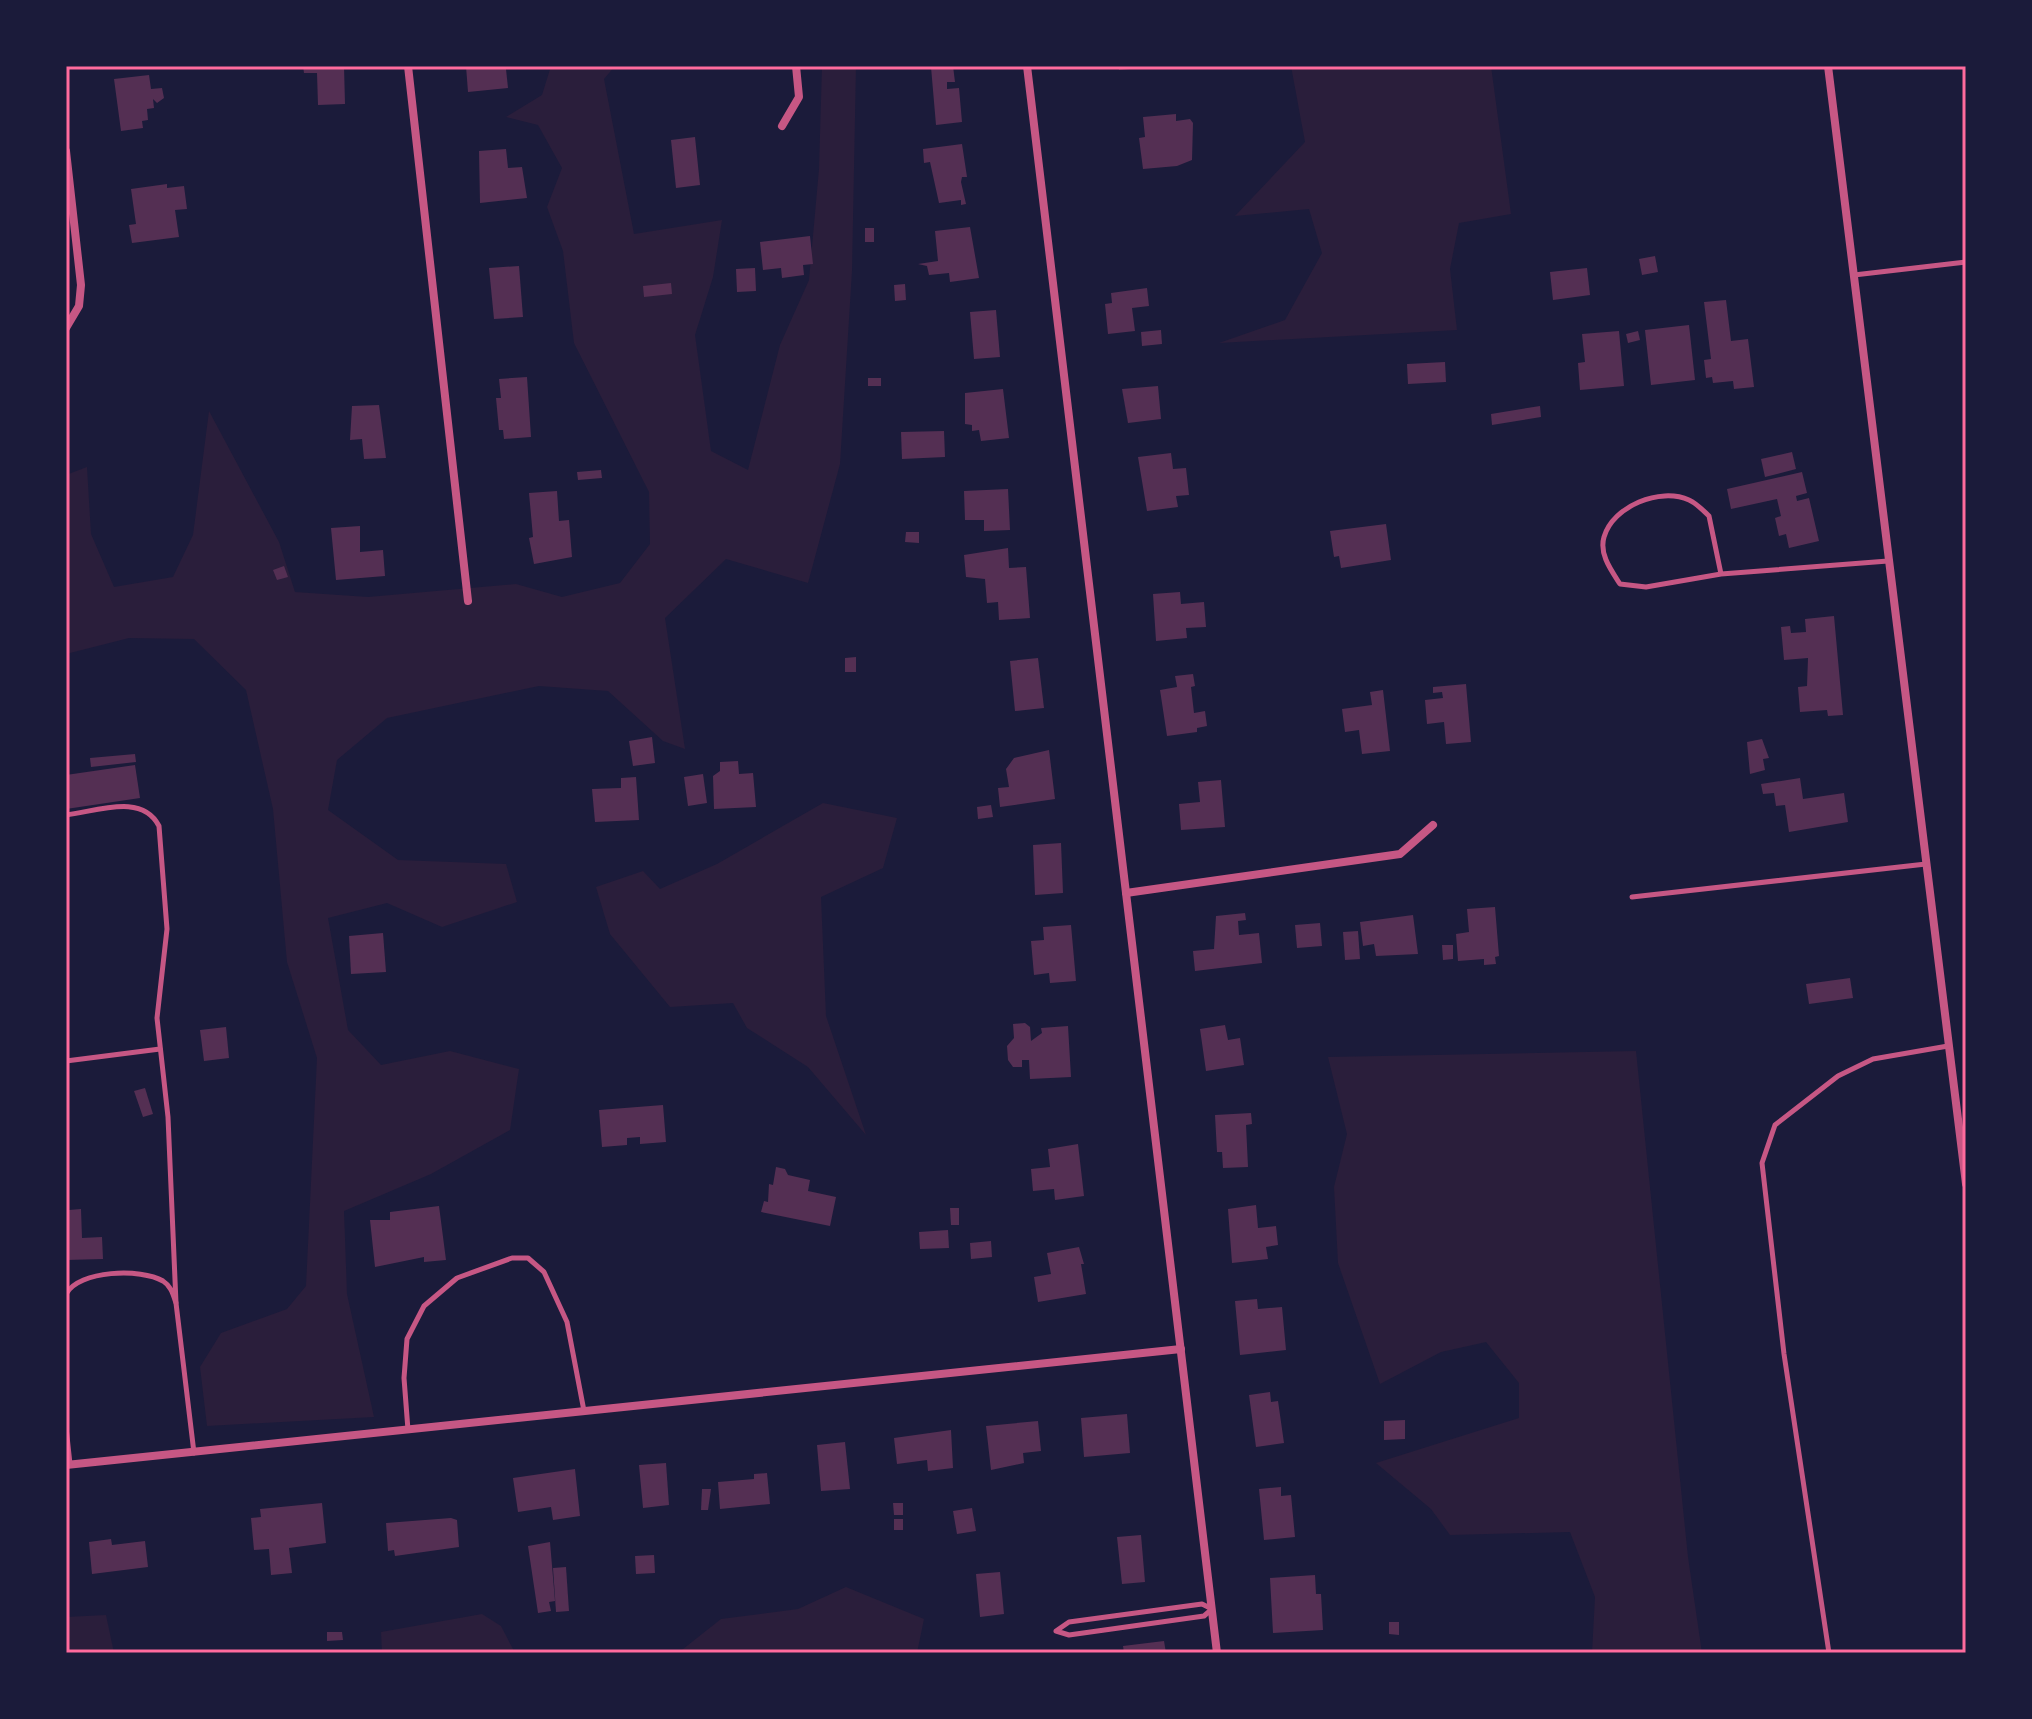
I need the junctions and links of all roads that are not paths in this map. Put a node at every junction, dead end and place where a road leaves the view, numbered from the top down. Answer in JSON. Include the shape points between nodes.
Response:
{"nodes":[{"id":1,"x":408,"y":66,"type":"edge"},
{"id":2,"x":796,"y":66,"type":"edge"},
{"id":3,"x":1027,"y":66,"type":"edge"},
{"id":4,"x":1828,"y":66,"type":"edge"},
{"id":5,"x":782,"y":126,"type":"dead end"},
{"id":6,"x":66,"y":151,"type":"edge"},
{"id":7,"x":1966,"y":262,"type":"edge"},
{"id":8,"x":1854,"y":275,"type":"junction"},
{"id":9,"x":66,"y":328,"type":"edge"},
{"id":10,"x":1889,"y":561,"type":"junction"},
{"id":11,"x":1721,"y":574,"type":"junction"},
{"id":12,"x":468,"y":601,"type":"dead end"},
{"id":13,"x":66,"y":815,"type":"edge"},
{"id":14,"x":1433,"y":825,"type":"dead end"},
{"id":15,"x":1927,"y":863,"type":"junction"},
{"id":16,"x":1126,"y":893,"type":"junction"},
{"id":17,"x":1632,"y":897,"type":"dead end"},
{"id":18,"x":1949,"y":1046,"type":"junction"},
{"id":19,"x":160,"y":1049,"type":"junction"},
{"id":20,"x":66,"y":1061,"type":"edge"},
{"id":21,"x":1966,"y":1184,"type":"edge"},
{"id":22,"x":66,"y":1294,"type":"edge"},
{"id":23,"x":176,"y":1303,"type":"junction"},
{"id":24,"x":1181,"y":1349,"type":"junction"},
{"id":25,"x":585,"y":1412,"type":"junction"},
{"id":26,"x":66,"y":1427,"type":"edge"},
{"id":27,"x":408,"y":1431,"type":"junction"},
{"id":28,"x":194,"y":1453,"type":"junction"},
{"id":29,"x":68,"y":1465,"type":"edge"},
{"id":30,"x":1212,"y":1609,"type":"junction"},
{"id":31,"x":1217,"y":1653,"type":"edge"},
{"id":32,"x":1829,"y":1653,"type":"edge"}],
"edges":[{"from":1,"to":12,"type":"street"},
{"from":2,"to":5,"type":"street","via":[[799,97]]},
{"from":3,"to":16,"type":"street"},
{"from":4,"to":8,"type":"street"},
{"from":6,"to":9,"type":"street","via":[[81,285],[79,306]]},
{"from":7,"to":8,"type":"lane"},
{"from":8,"to":10,"type":"street"},
{"from":10,"to":11,"type":"lane"},
{"from":10,"to":15,"type":"street"},
{"from":11,"to":11,"type":"lane","via":[[1646,587],[1620,584],[1606,562],[1604,538],[1616,515],[1654,496],[1689,500],[1709,516]]},
{"from":13,"to":19,"type":"lane","via":[[139,805],[152,812],[159,826],[167,929],[157,1018]]},
{"from":14,"to":16,"type":"street","via":[[1400,854]]},
{"from":15,"to":17,"type":"lane"},
{"from":15,"to":18,"type":"street"},
{"from":16,"to":24,"type":"street"},
{"from":18,"to":21,"type":"street"},
{"from":18,"to":32,"type":"lane","via":[[1873,1059],[1838,1076],[1775,1125],[1762,1163]]},
{"from":19,"to":20,"type":"lane"},
{"from":19,"to":23,"type":"lane"},
{"from":22,"to":23,"type":"lane","via":[[84,1278],[135,1275],[160,1279],[171,1288]]},
{"from":23,"to":28,"type":"lane"},
{"from":24,"to":25,"type":"street"},
{"from":24,"to":30,"type":"street"},
{"from":25,"to":27,"type":"street"},
{"from":25,"to":27,"type":"lane","via":[[567,1322],[544,1272],[528,1258],[512,1258],[457,1278],[424,1306],[407,1339]]},
{"from":26,"to":29,"type":"lane"},
{"from":27,"to":28,"type":"street"},
{"from":28,"to":29,"type":"street"},
{"from":30,"to":30,"type":"lane","via":[[1202,1604],[1096,1618],[1069,1622],[1056,1631],[1069,1635],[1204,1616]]},
{"from":30,"to":31,"type":"street"}]}
